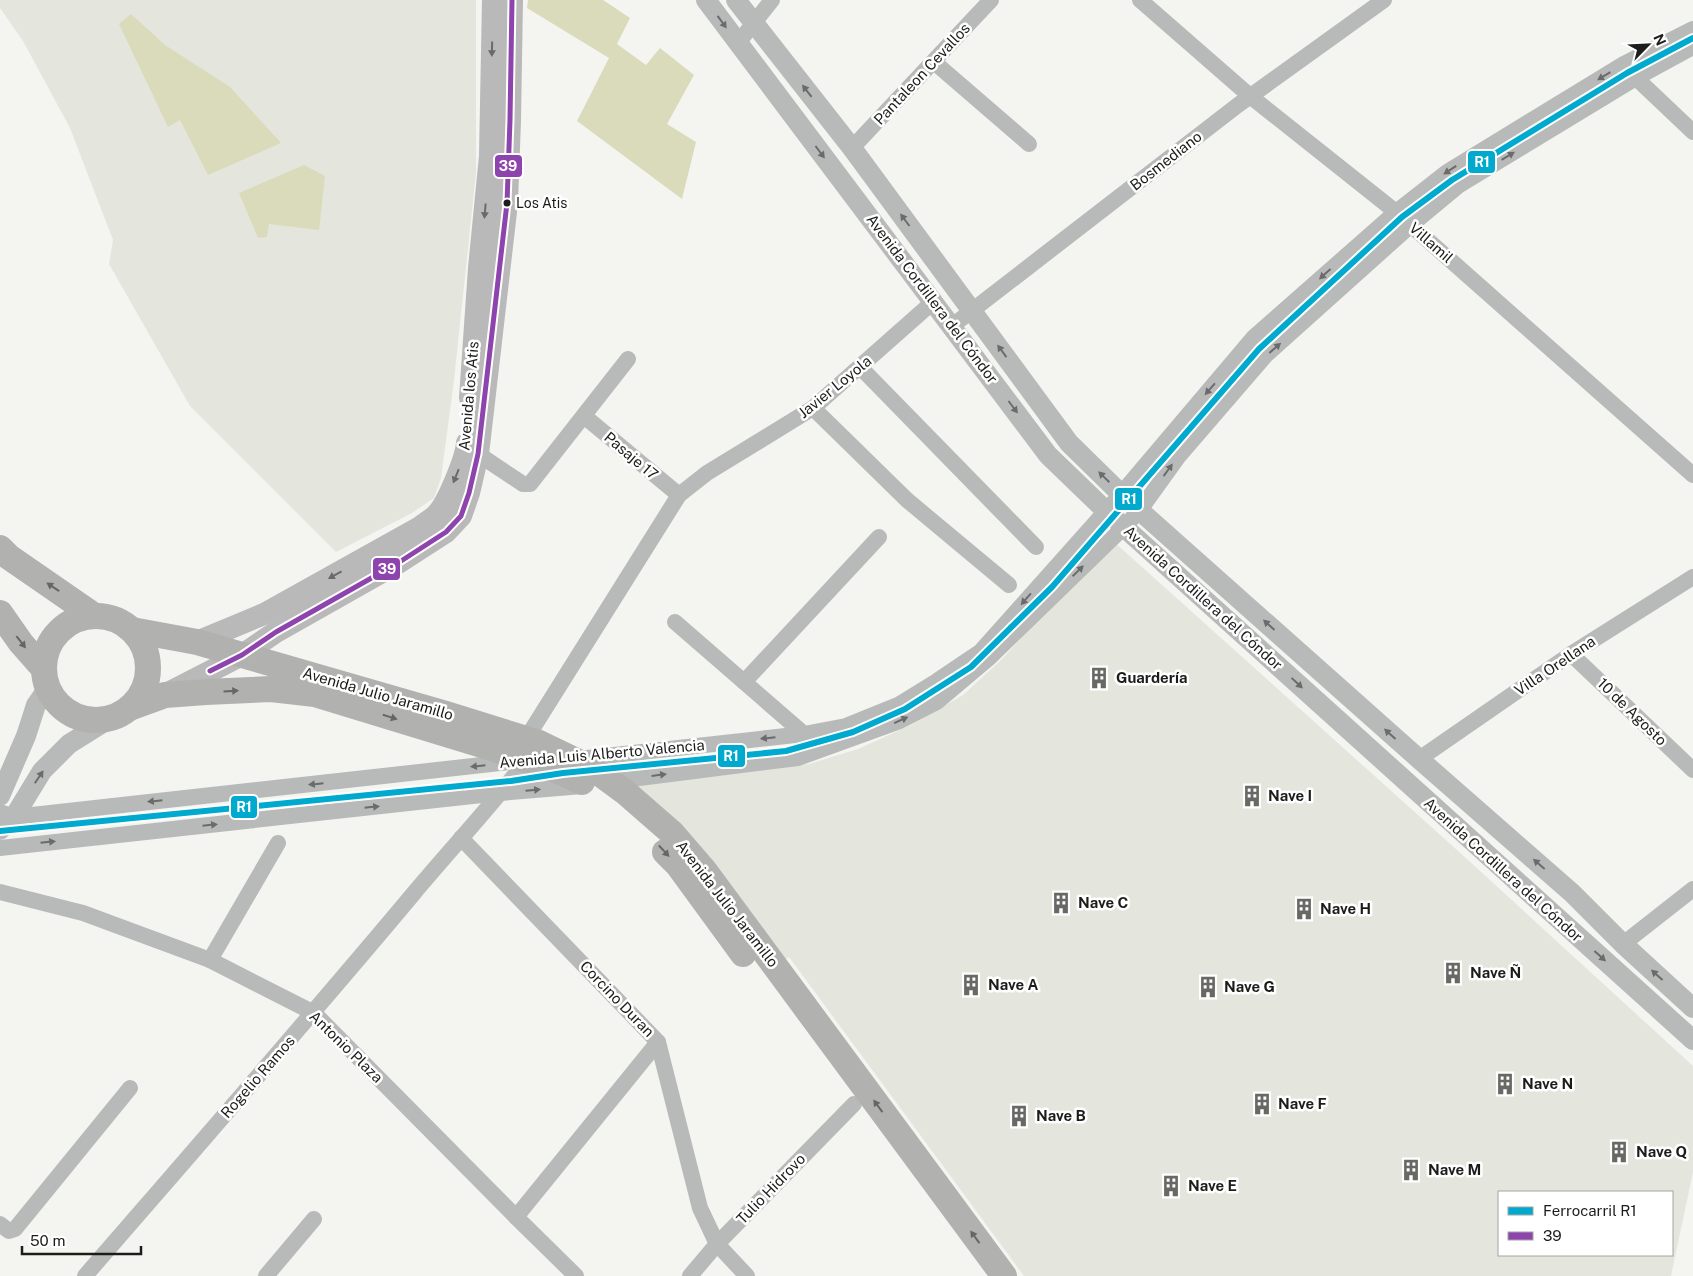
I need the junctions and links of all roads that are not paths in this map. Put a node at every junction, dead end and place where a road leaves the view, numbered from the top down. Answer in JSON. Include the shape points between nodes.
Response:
{"nodes":[{"id":1,"x":493,"y":0,"type":"edge"},
{"id":2,"x":512,"y":0,"type":"edge"},
{"id":3,"x":706,"y":0,"type":"edge"},
{"id":4,"x":736,"y":0,"type":"edge"},
{"id":5,"x":772,"y":0,"type":"edge"},
{"id":6,"x":991,"y":0,"type":"edge"},
{"id":7,"x":1140,"y":0,"type":"edge"},
{"id":8,"x":1384,"y":0,"type":"edge"},
{"id":9,"x":753,"y":22,"type":"junction"},
{"id":10,"x":1693,"y":29,"type":"edge"},
{"id":11,"x":738,"y":43,"type":"junction"},
{"id":12,"x":1693,"y":47,"type":"edge"},
{"id":13,"x":934,"y":62,"type":"junction"},
{"id":14,"x":1622,"y":65,"type":"junction"},
{"id":15,"x":1636,"y":78,"type":"junction"},
{"id":16,"x":1250,"y":96,"type":"junction"},
{"id":17,"x":1693,"y":132,"type":"edge"},
{"id":18,"x":1029,"y":144,"type":"dead end"},
{"id":19,"x":852,"y":148,"type":"junction"},
{"id":20,"x":1396,"y":212,"type":"junction"},
{"id":21,"x":1411,"y":225,"type":"junction"},
{"id":22,"x":934,"y":301,"type":"junction"},
{"id":23,"x":972,"y":311,"type":"junction"},
{"id":24,"x":952,"y":326,"type":"junction"},
{"id":25,"x":628,"y":359,"type":"dead end"},
{"id":26,"x":860,"y":367,"type":"junction"},
{"id":27,"x":813,"y":408,"type":"junction"},
{"id":28,"x":584,"y":416,"type":"junction"},
{"id":29,"x":478,"y":454,"type":"junction"},
{"id":30,"x":1693,"y":475,"type":"edge"},
{"id":31,"x":1121,"y":494,"type":"junction"},
{"id":32,"x":679,"y":495,"type":"junction"},
{"id":33,"x":1105,"y":510,"type":"junction"},
{"id":34,"x":1140,"y":510,"type":"junction"},
{"id":35,"x":1124,"y":526,"type":"junction"},
{"id":36,"x":879,"y":537,"type":"dead end"},
{"id":37,"x":1036,"y":547,"type":"dead end"},
{"id":38,"x":0,"y":548,"type":"edge"},
{"id":39,"x":1693,"y":577,"type":"edge"},
{"id":40,"x":1009,"y":585,"type":"dead end"},
{"id":41,"x":0,"y":613,"type":"edge"},
{"id":42,"x":93,"y":615,"type":"junction"},
{"id":43,"x":675,"y":622,"type":"dead end"},
{"id":44,"x":132,"y":630,"type":"junction"},
{"id":45,"x":197,"y":642,"type":"junction"},
{"id":46,"x":1571,"y":654,"type":"junction"},
{"id":47,"x":242,"y":655,"type":"junction"},
{"id":48,"x":46,"y":679,"type":"junction"},
{"id":49,"x":744,"y":682,"type":"junction"},
{"id":50,"x":165,"y":695,"type":"junction"},
{"id":51,"x":132,"y":707,"type":"junction"},
{"id":52,"x":110,"y":719,"type":"junction"},
{"id":53,"x":804,"y":734,"type":"junction"},
{"id":54,"x":526,"y":750,"type":"junction"},
{"id":55,"x":574,"y":759,"type":"junction"},
{"id":56,"x":1419,"y":759,"type":"junction"},
{"id":57,"x":1693,"y":770,"type":"edge"},
{"id":58,"x":599,"y":783,"type":"junction"},
{"id":59,"x":500,"y":793,"type":"junction"},
{"id":60,"x":0,"y":796,"type":"edge"},
{"id":61,"x":5,"y":820,"type":"edge"},
{"id":62,"x":461,"y":838,"type":"junction"},
{"id":63,"x":278,"y":843,"type":"dead end"},
{"id":64,"x":0,"y":848,"type":"edge"},
{"id":65,"x":1693,"y":889,"type":"edge"},
{"id":66,"x":0,"y":892,"type":"edge"},
{"id":67,"x":1623,"y":944,"type":"junction"},
{"id":68,"x":210,"y":960,"type":"junction"},
{"id":69,"x":1693,"y":1008,"type":"edge"},
{"id":70,"x":314,"y":1013,"type":"junction"},
{"id":71,"x":1693,"y":1040,"type":"edge"},
{"id":72,"x":658,"y":1042,"type":"junction"},
{"id":73,"x":130,"y":1088,"type":"dead end"},
{"id":74,"x":854,"y":1104,"type":"junction"},
{"id":75,"x":516,"y":1217,"type":"junction"},
{"id":76,"x":314,"y":1219,"type":"dead end"},
{"id":77,"x":0,"y":1224,"type":"edge"},
{"id":78,"x":717,"y":1244,"type":"junction"},
{"id":79,"x":85,"y":1276,"type":"edge"},
{"id":80,"x":266,"y":1276,"type":"edge"},
{"id":81,"x":576,"y":1276,"type":"edge"},
{"id":82,"x":690,"y":1276,"type":"edge"},
{"id":83,"x":747,"y":1276,"type":"edge"},
{"id":84,"x":982,"y":1276,"type":"edge"},
{"id":85,"x":1004,"y":1276,"type":"edge"}],
"edges":[{"from":1,"to":45,"type":"main road","name":"Avenida los Atis","one_way":true,"via":[[490,156],[466,453],[448,499],[437,514],[420,527],[264,614]]},
{"from":2,"to":29,"type":"main road","name":"Avenida los Atis","via":[[507,203]]},
{"from":3,"to":11,"type":"street","name":"Avenida Cordillera del Cóndor","one_way":true},
{"from":4,"to":9,"type":"street","name":"Avenida Cordillera del Cóndor"},
{"from":5,"to":9,"type":"street"},
{"from":6,"to":13,"type":"street","name":"Pantaleon Cevallos"},
{"from":7,"to":16,"type":"street","name":"Villamil"},
{"from":8,"to":16,"type":"street","name":"Bosmediano"},
{"from":9,"to":11,"type":"street"},
{"from":19,"to":9,"type":"street","name":"Avenida Cordillera del Cóndor","one_way":true},
{"from":10,"to":14,"type":"street","name":"Avenida Luis Alberto Valencia"},
{"from":11,"to":22,"type":"street","name":"Avenida Cordillera del Cóndor","one_way":true},
{"from":12,"to":15,"type":"street","name":"Avenida Luis Alberto Valencia"},
{"from":13,"to":18,"type":"street"},
{"from":13,"to":19,"type":"street","name":"Pantaleon Cevallos"},
{"from":14,"to":15,"type":"street"},
{"from":14,"to":20,"type":"street","name":"Avenida Luis Alberto Valencia","one_way":true,"via":[[1446,172]]},
{"from":15,"to":17,"type":"street"},
{"from":21,"to":15,"type":"street","name":"Avenida Luis Alberto Valencia","one_way":true,"via":[[1458,186]]},
{"from":16,"to":20,"type":"street","name":"Villamil"},
{"from":16,"to":23,"type":"street","name":"Bosmediano"},
{"from":23,"to":19,"type":"street","name":"Avenida Cordillera del Cóndor","one_way":true},
{"from":20,"to":21,"type":"street","name":"Villamil"},
{"from":20,"to":31,"type":"street","name":"Avenida Luis Alberto Valencia","one_way":true,"via":[[1254,337]]},
{"from":21,"to":30,"type":"street","name":"Villamil"},
{"from":34,"to":21,"type":"street","name":"Avenida Luis Alberto Valencia","one_way":true,"via":[[1178,457],[1266,355]]},
{"from":22,"to":24,"type":"street","name":"Avenida Cordillera del Cóndor"},
{"from":22,"to":26,"type":"street","name":"Javier Loyola"},
{"from":23,"to":24,"type":"street","name":"Bosmediano"},
{"from":31,"to":23,"type":"street","name":"Avenida Cordillera del Cóndor","one_way":true,"via":[[1068,443]]},
{"from":24,"to":33,"type":"street","name":"Avenida Cordillera del Cóndor","one_way":true,"via":[[1048,454]]},
{"from":25,"to":28,"type":"street"},
{"from":26,"to":27,"type":"street","name":"Javier Loyola"},
{"from":26,"to":37,"type":"street"},
{"from":27,"to":32,"type":"street","name":"Javier Loyola","via":[[707,473]]},
{"from":27,"to":40,"type":"street","via":[[907,500]]},
{"from":28,"to":29,"type":"street","via":[[530,484],[522,484]]},
{"from":28,"to":32,"type":"street","name":"Pasaje 17"},
{"from":29,"to":47,"type":"main road","name":"Avenida los Atis","via":[[461,516],[446,532]]},
{"from":31,"to":33,"type":"street","name":"Avenida Luis Alberto Valencia"},
{"from":31,"to":34,"type":"street","name":"Avenida Cordillera del Cóndor"},
{"from":32,"to":54,"type":"street","name":"Javier Loyola"},
{"from":33,"to":35,"type":"street","name":"Avenida Cordillera del Cóndor"},
{"from":33,"to":53,"type":"street","name":"Avenida Luis Alberto Valencia","one_way":true,"via":[[980,652],[898,705],[846,726]]},
{"from":34,"to":35,"type":"street","name":"Avenida Luis Alberto Valencia"},
{"from":56,"to":34,"type":"street","name":"Avenida Cordillera del Cóndor","one_way":true},
{"from":58,"to":35,"type":"street","name":"Avenida Luis Alberto Valencia","one_way":true,"via":[[798,758],[900,721],[937,702],[988,660]]},
{"from":35,"to":71,"type":"street","name":"Avenida Cordillera del Cóndor","one_way":true},
{"from":36,"to":49,"type":"street"},
{"from":42,"to":38,"type":"main road","one_way":true},
{"from":39,"to":46,"type":"street","name":"Villa Orellana"},
{"from":41,"to":48,"type":"main road","one_way":true},
{"from":42,"to":44,"type":"main road","via":[[114,618]]},
{"from":42,"to":48,"type":"main road","via":[[74,620],[58,632],[47,649]]},
{"from":43,"to":49,"type":"street"},
{"from":44,"to":45,"type":"main road","name":"Avenida Julio Jaramillo"},
{"from":44,"to":51,"type":"main road","via":[[143,643],[148,677]]},
{"from":45,"to":47,"type":"main road","name":"Avenida Julio Jaramillo"},
{"from":46,"to":56,"type":"street","name":"Villa Orellana"},
{"from":46,"to":57,"type":"street","name":"10 de Agosto"},
{"from":47,"to":50,"type":"main road","name":"Avenida los Atis"},
{"from":47,"to":54,"type":"main road","name":"Avenida Julio Jaramillo","via":[[446,714]]},
{"from":48,"to":52,"type":"main road","via":[[58,704],[73,715],[91,720]]},
{"from":48,"to":60,"type":"street"},
{"from":49,"to":53,"type":"street"},
{"from":50,"to":51,"type":"main road","name":"Avenida Julio Jaramillo"},
{"from":50,"to":54,"type":"main road","name":"Avenida Julio Jaramillo","one_way":true,"via":[[271,689],[315,694],[492,748]]},
{"from":51,"to":52,"type":"main road"},
{"from":61,"to":52,"type":"street","one_way":true,"via":[[42,771],[69,744]]},
{"from":53,"to":55,"type":"street","name":"Avenida Luis Alberto Valencia","one_way":true},
{"from":54,"to":55,"type":"main road","name":"Avenida Julio Jaramillo","via":[[539,743]]},
{"from":54,"to":58,"type":"main road","name":"Avenida Julio Jaramillo","via":[[563,772]]},
{"from":54,"to":59,"type":"street","name":"Rogelio Ramos"},
{"from":54,"to":61,"type":"street","name":"Avenida Luis Alberto Valencia","one_way":true},
{"from":55,"to":58,"type":"main road","name":"Avenida Julio Jaramillo","via":[[595,770]]},
{"from":67,"to":56,"type":"street","name":"Avenida Cordillera del Cóndor","one_way":true,"via":[[1572,893]]},
{"from":59,"to":58,"type":"street","name":"Avenida Luis Alberto Valencia","one_way":true},
{"from":58,"to":74,"type":"main road","name":"Avenida Julio Jaramillo","one_way":true,"via":[[678,866]]},
{"from":85,"to":58,"type":"main road","name":"Avenida Julio Jaramillo","one_way":true,"via":[[704,870],[672,833],[626,792]]},
{"from":59,"to":62,"type":"street","name":"Rogelio Ramos"},
{"from":64,"to":59,"type":"street","name":"Avenida Luis Alberto Valencia","one_way":true},
{"from":62,"to":70,"type":"street","name":"Rogelio Ramos"},
{"from":62,"to":72,"type":"street","name":"Corcino Duran"},
{"from":63,"to":68,"type":"street"},
{"from":65,"to":67,"type":"street"},
{"from":66,"to":68,"type":"street","name":"Antonio Plaza","via":[[83,913]]},
{"from":69,"to":67,"type":"street","name":"Avenida Cordillera del Cóndor","one_way":true},
{"from":68,"to":70,"type":"street","name":"Antonio Plaza"},
{"from":70,"to":75,"type":"street","name":"Antonio Plaza"},
{"from":70,"to":79,"type":"street","name":"Rogelio Ramos"},
{"from":72,"to":75,"type":"street"},
{"from":72,"to":78,"type":"street","name":"Corcino Duran","via":[[700,1208]]},
{"from":73,"to":77,"type":"street","via":[[15,1229],[8,1231]]},
{"from":74,"to":78,"type":"street","name":"Tulio Hidrovo"},
{"from":74,"to":84,"type":"main road","name":"Avenida Julio Jaramillo"},
{"from":75,"to":81,"type":"street","name":"Antonio Plaza"},
{"from":76,"to":80,"type":"street"},
{"from":78,"to":82,"type":"street","name":"Tulio Hidrovo"},
{"from":78,"to":83,"type":"street","name":"Corcino Duran"}]}
